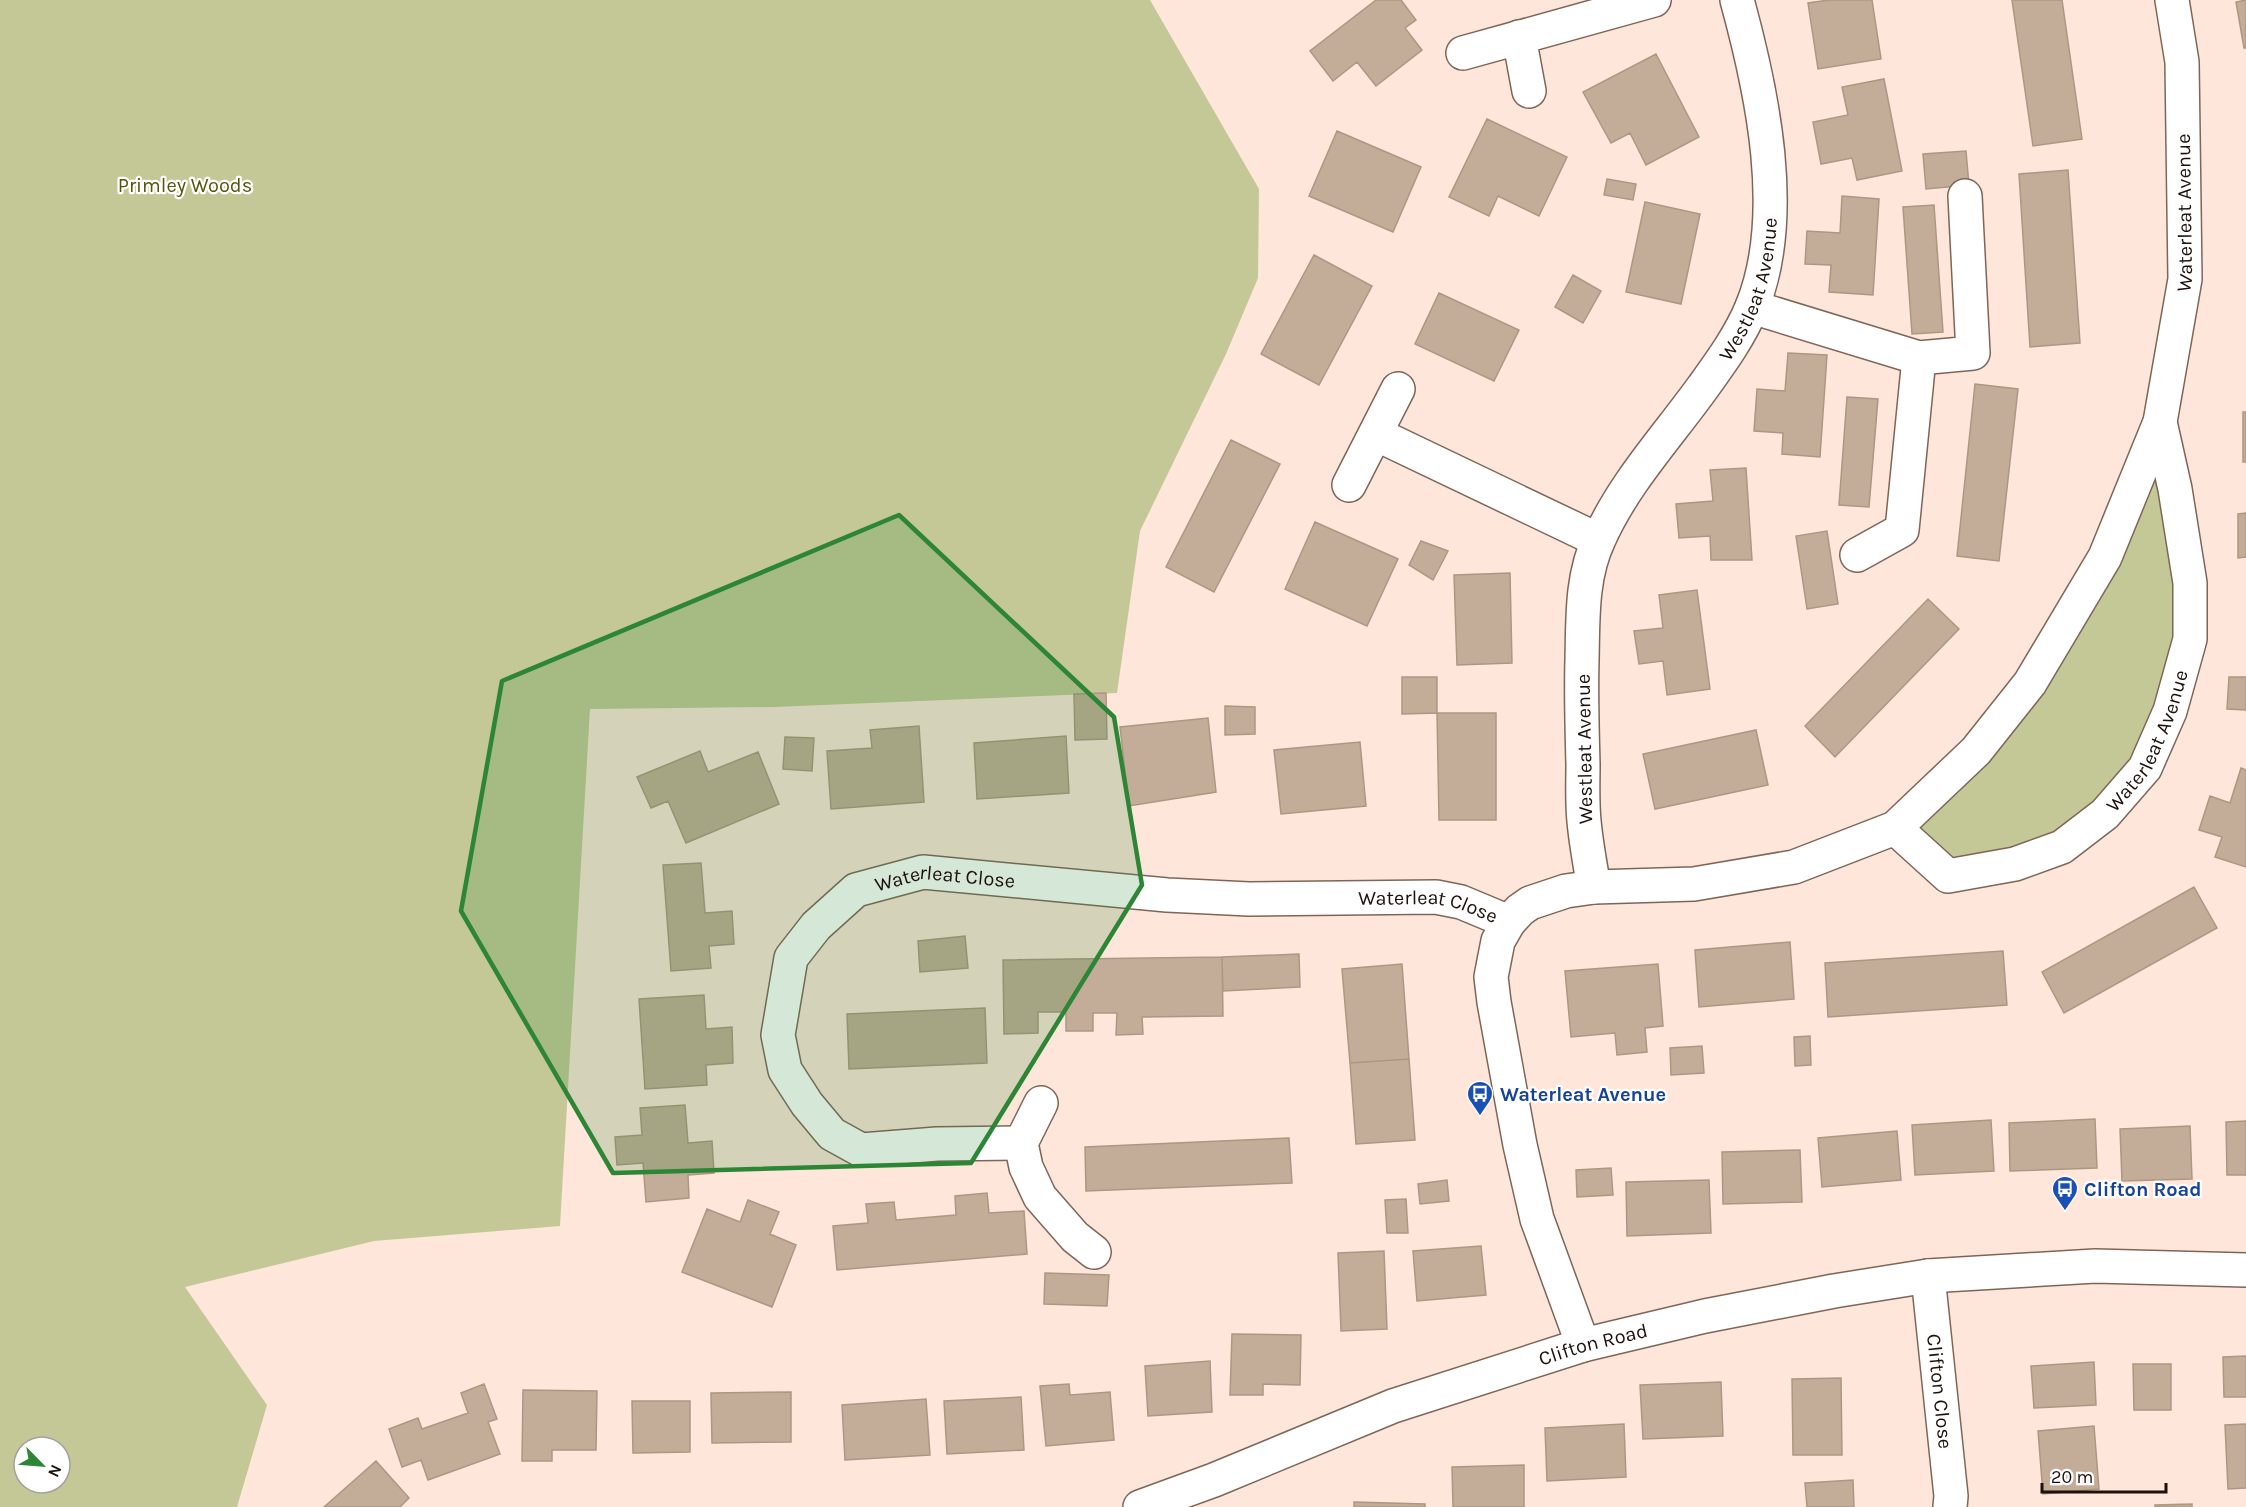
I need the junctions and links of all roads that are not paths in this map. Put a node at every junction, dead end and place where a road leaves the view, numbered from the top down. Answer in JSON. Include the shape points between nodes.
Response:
{"nodes":[{"id":1,"x":1654,"y":0,"type":"edge"},
{"id":2,"x":1737,"y":0,"type":"edge"},
{"id":3,"x":2172,"y":0,"type":"edge"},
{"id":4,"x":1519,"y":37,"type":"junction"},
{"id":5,"x":1463,"y":53,"type":"dead end"},
{"id":6,"x":1529,"y":91,"type":"dead end"},
{"id":7,"x":1965,"y":196,"type":"dead end"},
{"id":8,"x":1752,"y":307,"type":"junction"},
{"id":9,"x":1919,"y":358,"type":"junction"},
{"id":10,"x":1398,"y":389,"type":"dead end"},
{"id":11,"x":2160,"y":422,"type":"junction"},
{"id":12,"x":1376,"y":434,"type":"junction"},
{"id":13,"x":1349,"y":485,"type":"dead end"},
{"id":14,"x":1598,"y":540,"type":"junction"},
{"id":15,"x":1857,"y":555,"type":"dead end"},
{"id":16,"x":1895,"y":828,"type":"junction"},
{"id":17,"x":1593,"y":886,"type":"junction"},
{"id":18,"x":1509,"y":922,"type":"junction"},
{"id":19,"x":1041,"y":1104,"type":"dead end"},
{"id":20,"x":1021,"y":1143,"type":"junction"},
{"id":21,"x":1094,"y":1252,"type":"dead end"},
{"id":22,"x":2246,"y":1270,"type":"edge"},
{"id":23,"x":1928,"y":1276,"type":"junction"},
{"id":24,"x":1583,"y":1345,"type":"junction"},
{"id":25,"x":1140,"y":1507,"type":"edge"},
{"id":26,"x":1950,"y":1507,"type":"edge"}],
"edges":[{"from":1,"to":4,"type":"street"},
{"from":2,"to":8,"type":"street","name":"Westleat Avenue","via":[[1764,119],[1770,196],[1763,272]]},
{"from":3,"to":11,"type":"street","name":"Waterleat Avenue","via":[[2182,62],[2185,279]]},
{"from":4,"to":5,"type":"street"},
{"from":4,"to":6,"type":"street"},
{"from":7,"to":9,"type":"street","via":[[1973,353]]},
{"from":8,"to":9,"type":"street"},
{"from":8,"to":14,"type":"street","name":"Westleat Avenue","via":[[1734,343],[1627,488]]},
{"from":9,"to":15,"type":"street","via":[[1902,530]]},
{"from":10,"to":12,"type":"street"},
{"from":11,"to":16,"type":"street","name":"Waterleat Avenue","via":[[2105,557],[2030,683],[1976,751]]},
{"from":11,"to":16,"type":"street","name":"Waterleat Avenue","via":[[2190,584],[2190,639],[2170,711],[2145,768],[2105,814],[2062,847],[2015,864],[1948,876]]},
{"from":12,"to":13,"type":"street"},
{"from":12,"to":14,"type":"street"},
{"from":14,"to":17,"type":"street","name":"Westleat Avenue","via":[[1586,577],[1581,688],[1584,820]]},
{"from":16,"to":17,"type":"street","name":"Waterleat Avenue","via":[[1794,867],[1694,884]]},
{"from":17,"to":18,"type":"street","name":"Waterleat Avenue","via":[[1530,903]]},
{"from":18,"to":20,"type":"street","name":"Waterleat Close","via":[[1461,902],[1436,897],[1249,899],[1167,895],[924,872],[856,890],[816,926],[791,958],[778,1035],[785,1070],[807,1104],[832,1134],[861,1150]]},
{"from":18,"to":24,"type":"street","name":"Waterleat Avenue","via":[[1498,941],[1494,959],[1494,1002],[1537,1219]]},
{"from":19,"to":20,"type":"street"},
{"from":20,"to":21,"type":"street","via":[[1026,1167],[1040,1197],[1075,1237]]},
{"from":22,"to":23,"type":"street","name":"Clifton Road","via":[[2095,1266]]},
{"from":23,"to":24,"type":"street","name":"Clifton Road","via":[[1717,1314]]},
{"from":23,"to":26,"type":"street","name":"Clifton Close"},
{"from":24,"to":25,"type":"street","name":"Clifton Road","via":[[1393,1406]]}]}
